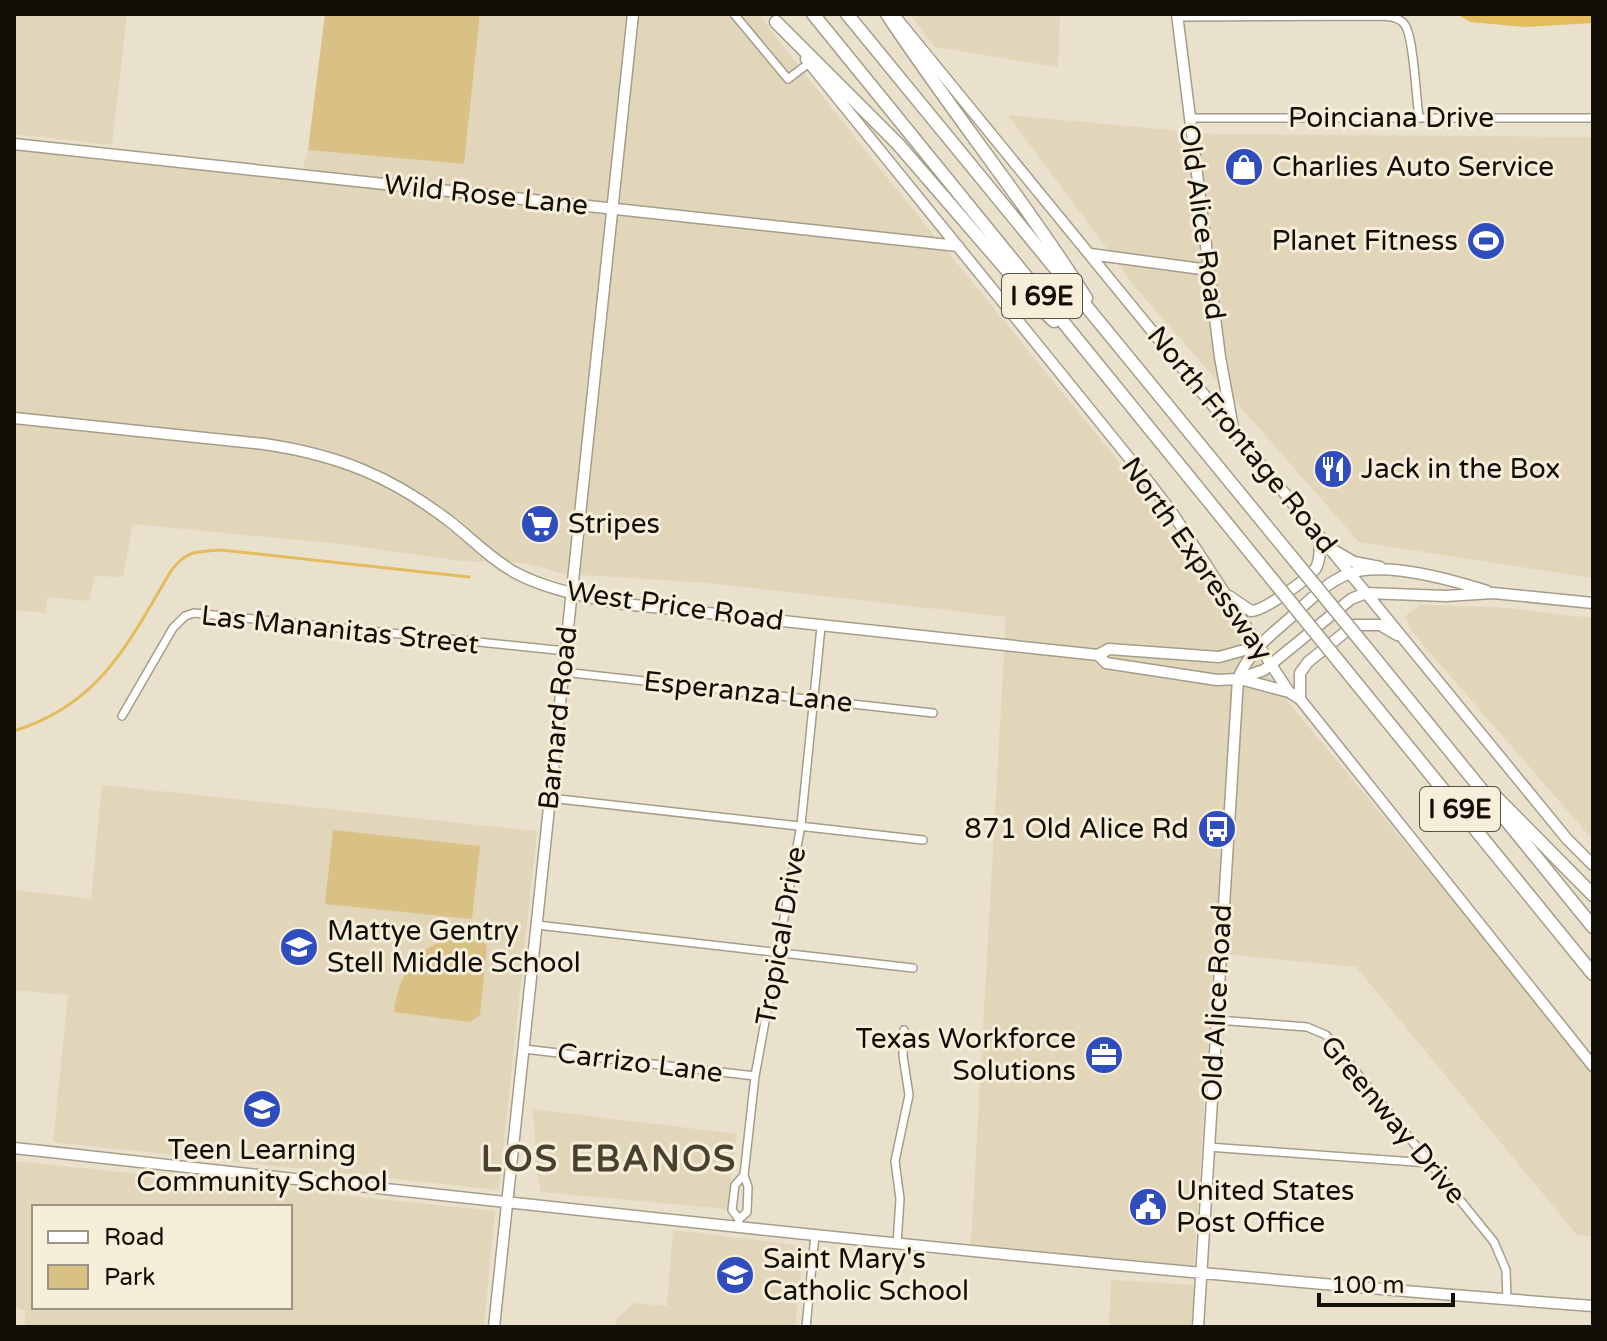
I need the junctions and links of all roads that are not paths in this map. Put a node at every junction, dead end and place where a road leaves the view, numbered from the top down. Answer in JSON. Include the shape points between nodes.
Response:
{"nodes":[{"id":1,"x":633,"y":14,"type":"edge"},
{"id":2,"x":734,"y":14,"type":"edge"},
{"id":3,"x":813,"y":14,"type":"edge"},
{"id":4,"x":847,"y":14,"type":"edge"},
{"id":5,"x":890,"y":14,"type":"edge"},
{"id":6,"x":1177,"y":16,"type":"edge"},
{"id":7,"x":773,"y":18,"type":"edge"},
{"id":8,"x":809,"y":63,"type":"junction"},
{"id":9,"x":1419,"y":117,"type":"junction"},
{"id":10,"x":1189,"y":118,"type":"junction"},
{"id":11,"x":1593,"y":118,"type":"edge"},
{"id":12,"x":14,"y":144,"type":"edge"},
{"id":13,"x":612,"y":208,"type":"junction"},
{"id":14,"x":958,"y":246,"type":"junction"},
{"id":15,"x":1090,"y":254,"type":"junction"},
{"id":16,"x":1209,"y":270,"type":"junction"},
{"id":17,"x":1115,"y":345,"type":"junction"},
{"id":18,"x":1088,"y":353,"type":"junction"},
{"id":19,"x":14,"y":418,"type":"edge"},
{"id":20,"x":1233,"y":430,"type":"junction"},
{"id":21,"x":1319,"y":535,"type":"junction"},
{"id":22,"x":1331,"y":549,"type":"junction"},
{"id":23,"x":1405,"y":572,"type":"junction"},
{"id":24,"x":1350,"y":573,"type":"junction"},
{"id":25,"x":1221,"y":589,"type":"junction"},
{"id":26,"x":571,"y":593,"type":"junction"},
{"id":27,"x":1366,"y":593,"type":"junction"},
{"id":28,"x":1493,"y":593,"type":"junction"},
{"id":29,"x":1593,"y":603,"type":"edge"},
{"id":30,"x":821,"y":627,"type":"junction"},
{"id":31,"x":1405,"y":640,"type":"junction"},
{"id":32,"x":1257,"y":646,"type":"junction"},
{"id":33,"x":566,"y":651,"type":"junction"},
{"id":34,"x":1098,"y":655,"type":"junction"},
{"id":35,"x":1270,"y":665,"type":"junction"},
{"id":36,"x":563,"y":672,"type":"junction"},
{"id":37,"x":1238,"y":679,"type":"junction"},
{"id":38,"x":1289,"y":692,"type":"junction"},
{"id":39,"x":815,"y":698,"type":"junction"},
{"id":40,"x":1300,"y":699,"type":"junction"},
{"id":41,"x":933,"y":713,"type":"dead end"},
{"id":42,"x":122,"y":716,"type":"dead end"},
{"id":43,"x":1441,"y":741,"type":"junction"},
{"id":44,"x":550,"y":798,"type":"junction"},
{"id":45,"x":801,"y":825,"type":"junction"},
{"id":46,"x":923,"y":840,"type":"dead end"},
{"id":47,"x":1593,"y":865,"type":"edge"},
{"id":48,"x":1593,"y":895,"type":"edge"},
{"id":49,"x":537,"y":925,"type":"junction"},
{"id":50,"x":1593,"y":927,"type":"edge"},
{"id":51,"x":778,"y":951,"type":"junction"},
{"id":52,"x":913,"y":968,"type":"dead end"},
{"id":53,"x":1593,"y":975,"type":"edge"},
{"id":54,"x":1217,"y":1020,"type":"junction"},
{"id":55,"x":904,"y":1030,"type":"dead end"},
{"id":56,"x":524,"y":1049,"type":"junction"},
{"id":57,"x":1593,"y":1066,"type":"edge"},
{"id":58,"x":755,"y":1076,"type":"junction"},
{"id":59,"x":1208,"y":1147,"type":"junction"},
{"id":60,"x":14,"y":1148,"type":"edge"},
{"id":61,"x":1430,"y":1163,"type":"junction"},
{"id":62,"x":744,"y":1175,"type":"junction"},
{"id":63,"x":507,"y":1203,"type":"junction"},
{"id":64,"x":739,"y":1223,"type":"junction"},
{"id":65,"x":815,"y":1235,"type":"junction"},
{"id":66,"x":897,"y":1244,"type":"junction"},
{"id":67,"x":1200,"y":1274,"type":"junction"},
{"id":68,"x":1507,"y":1300,"type":"junction"},
{"id":69,"x":1593,"y":1306,"type":"edge"},
{"id":70,"x":494,"y":1327,"type":"edge"},
{"id":71,"x":806,"y":1327,"type":"edge"},
{"id":72,"x":1198,"y":1327,"type":"edge"}],
"edges":[{"from":1,"to":13,"type":"street","name":"Barnard Road"},
{"from":2,"to":8,"type":"street","via":[[788,79]]},
{"from":3,"to":18,"type":"highway","name":"North Expressway","number":"I 69E"},
{"from":4,"to":17,"type":"highway","number":"I 69E"},
{"from":5,"to":15,"type":"street","name":"North Frontage Road"},
{"from":5,"to":17,"type":"highway","via":[[925,71],[1058,254]]},
{"from":6,"to":9,"type":"street","via":[[1399,19],[1409,38]]},
{"from":6,"to":10,"type":"street","name":"Old Alice Road"},
{"from":7,"to":8,"type":"street","name":"North Expressway"},
{"from":7,"to":18,"type":"highway","via":[[898,144],[1037,305]]},
{"from":8,"to":14,"type":"street","name":"North Expressway"},
{"from":9,"to":10,"type":"street","name":"Poinciana Drive"},
{"from":9,"to":11,"type":"street","name":"Poinciana Drive"},
{"from":10,"to":16,"type":"street","name":"Old Alice Road"},
{"from":12,"to":13,"type":"street","name":"Wild Rose Lane"},
{"from":13,"to":14,"type":"street","name":"Wild Rose Lane"},
{"from":13,"to":26,"type":"street","name":"Barnard Road"},
{"from":14,"to":25,"type":"street","name":"North Expressway","via":[[1166,505]]},
{"from":15,"to":16,"type":"street"},
{"from":15,"to":20,"type":"street","name":"North Frontage Road"},
{"from":16,"to":20,"type":"street","name":"Old Alice Road"},
{"from":17,"to":43,"type":"highway","number":"I 69E","bridge":true},
{"from":18,"to":53,"type":"highway","name":"North Expressway","number":"I 69E","bridge":true},
{"from":19,"to":26,"type":"street","name":"West Price Road","via":[[264,444],[339,459],[395,484],[516,573]]},
{"from":20,"to":21,"type":"street","name":"North Frontage Road"},
{"from":21,"to":22,"type":"street","name":"North Frontage Road"},
{"from":21,"to":25,"type":"street","via":[[1315,569],[1262,610],[1244,608]]},
{"from":22,"to":23,"type":"street","via":[[1354,562]]},
{"from":22,"to":24,"type":"street","name":"North Frontage Road"},
{"from":23,"to":24,"type":"street"},
{"from":23,"to":28,"type":"street"},
{"from":24,"to":27,"type":"street","name":"North Frontage Road"},
{"from":24,"to":32,"type":"street"},
{"from":25,"to":32,"type":"street","name":"North Expressway"},
{"from":26,"to":30,"type":"street","name":"West Price Road"},
{"from":26,"to":33,"type":"street","name":"Barnard Road"},
{"from":27,"to":28,"type":"street"},
{"from":27,"to":31,"type":"street","name":"North Frontage Road"},
{"from":27,"to":35,"type":"street","name":"West Price Road","via":[[1351,599]]},
{"from":28,"to":29,"type":"street"},
{"from":30,"to":34,"type":"street","name":"West Price Road"},
{"from":30,"to":39,"type":"street","name":"Tropical Drive"},
{"from":31,"to":40,"type":"street","via":[[1380,625],[1354,625],[1308,662],[1300,673]]},
{"from":31,"to":47,"type":"street","name":"North Frontage Road"},
{"from":32,"to":34,"type":"street","via":[[1219,657],[1109,649]]},
{"from":32,"to":35,"type":"street","name":"North Expressway"},
{"from":32,"to":37,"type":"street"},
{"from":33,"to":36,"type":"street","name":"Barnard Road"},
{"from":33,"to":42,"type":"street","name":"Las Mananitas Street","via":[[194,613],[173,628]]},
{"from":34,"to":37,"type":"street","name":"West Price Road","via":[[1106,663]]},
{"from":35,"to":37,"type":"street","name":"West Price Road"},
{"from":35,"to":38,"type":"street","name":"North Expressway"},
{"from":36,"to":39,"type":"street","name":"Esperanza Lane"},
{"from":36,"to":44,"type":"street","name":"Barnard Road"},
{"from":37,"to":38,"type":"street"},
{"from":37,"to":54,"type":"street","name":"Old Alice Road"},
{"from":38,"to":40,"type":"street","name":"North Expressway"},
{"from":39,"to":41,"type":"street","name":"Esperanza Lane"},
{"from":39,"to":45,"type":"street","name":"Tropical Drive"},
{"from":40,"to":57,"type":"street","name":"North Expressway"},
{"from":43,"to":48,"type":"highway"},
{"from":43,"to":50,"type":"highway","number":"I 69E"},
{"from":44,"to":45,"type":"street"},
{"from":44,"to":49,"type":"street","name":"Barnard Road"},
{"from":45,"to":46,"type":"street"},
{"from":45,"to":51,"type":"street","name":"Tropical Drive"},
{"from":49,"to":51,"type":"street"},
{"from":49,"to":56,"type":"street","name":"Barnard Road"},
{"from":51,"to":52,"type":"street"},
{"from":51,"to":58,"type":"street","name":"Tropical Drive"},
{"from":54,"to":59,"type":"street","name":"Old Alice Road"},
{"from":54,"to":61,"type":"street","name":"Greenway Drive","via":[[1307,1027],[1326,1035]]},
{"from":55,"to":66,"type":"street","via":[[909,1095],[895,1161],[900,1199]]},
{"from":56,"to":58,"type":"street","name":"Carrizo Lane"},
{"from":56,"to":63,"type":"street","name":"Barnard Road"},
{"from":58,"to":62,"type":"street","name":"Tropical Drive"},
{"from":59,"to":61,"type":"street"},
{"from":59,"to":67,"type":"street","name":"Old Alice Road"},
{"from":60,"to":63,"type":"street"},
{"from":61,"to":68,"type":"street","name":"Greenway Drive","via":[[1500,1251]]},
{"from":62,"to":64,"type":"street","name":"Tropical Drive","via":[[747,1212]]},
{"from":62,"to":64,"type":"street","name":"Tropical Drive","via":[[735,1185],[732,1210]]},
{"from":63,"to":64,"type":"street"},
{"from":63,"to":70,"type":"street","name":"Barnard Road"},
{"from":64,"to":65,"type":"street"},
{"from":65,"to":66,"type":"street"},
{"from":65,"to":71,"type":"street"},
{"from":66,"to":67,"type":"street"},
{"from":67,"to":68,"type":"street"},
{"from":67,"to":72,"type":"street","name":"Old Alice Road"},
{"from":68,"to":69,"type":"street"}]}
